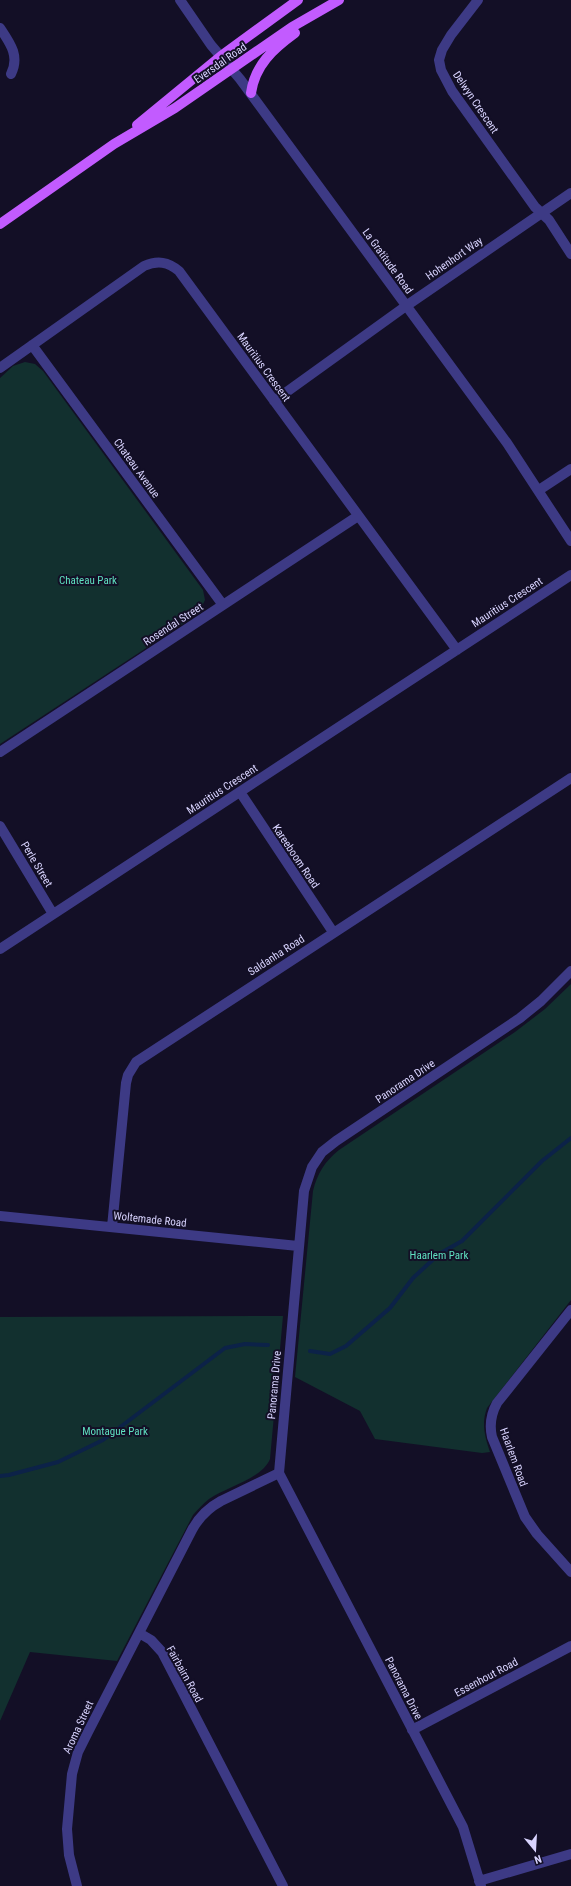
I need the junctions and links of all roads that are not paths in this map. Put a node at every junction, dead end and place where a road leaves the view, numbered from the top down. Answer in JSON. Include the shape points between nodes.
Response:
{"nodes":[{"id":1,"x":180,"y":0,"type":"edge"},
{"id":2,"x":298,"y":0,"type":"edge"},
{"id":3,"x":478,"y":0,"type":"edge"},
{"id":4,"x":338,"y":1,"type":"edge"},
{"id":5,"x":0,"y":28,"type":"edge"},
{"id":6,"x":221,"y":56,"type":"junction"},
{"id":7,"x":232,"y":69,"type":"junction"},
{"id":8,"x":11,"y":74,"type":"dead end"},
{"id":9,"x":251,"y":93,"type":"junction"},
{"id":10,"x":114,"y":144,"type":"junction"},
{"id":11,"x":571,"y":192,"type":"edge"},
{"id":12,"x":541,"y":213,"type":"junction"},
{"id":13,"x":0,"y":224,"type":"edge"},
{"id":14,"x":571,"y":254,"type":"edge"},
{"id":15,"x":406,"y":306,"type":"junction"},
{"id":16,"x":32,"y":345,"type":"junction"},
{"id":17,"x":0,"y":368,"type":"edge"},
{"id":18,"x":274,"y":401,"type":"junction"},
{"id":19,"x":571,"y":469,"type":"edge"},
{"id":20,"x":539,"y":490,"type":"junction"},
{"id":21,"x":358,"y":516,"type":"junction"},
{"id":22,"x":571,"y":541,"type":"edge"},
{"id":23,"x":571,"y":575,"type":"edge"},
{"id":24,"x":223,"y":605,"type":"junction"},
{"id":25,"x":457,"y":650,"type":"junction"},
{"id":26,"x":0,"y":752,"type":"edge"},
{"id":27,"x":571,"y":778,"type":"edge"},
{"id":28,"x":240,"y":792,"type":"junction"},
{"id":29,"x":0,"y":826,"type":"edge"},
{"id":30,"x":53,"y":914,"type":"junction"},
{"id":31,"x":333,"y":932,"type":"junction"},
{"id":32,"x":0,"y":949,"type":"edge"},
{"id":33,"x":571,"y":971,"type":"edge"},
{"id":34,"x":0,"y":1216,"type":"edge"},
{"id":35,"x":112,"y":1227,"type":"junction"},
{"id":36,"x":298,"y":1246,"type":"junction"},
{"id":37,"x":571,"y":1310,"type":"edge"},
{"id":38,"x":279,"y":1473,"type":"junction"},
{"id":39,"x":571,"y":1572,"type":"edge"},
{"id":40,"x":140,"y":1633,"type":"junction"},
{"id":41,"x":571,"y":1646,"type":"edge"},
{"id":42,"x":412,"y":1730,"type":"junction"},
{"id":43,"x":571,"y":1854,"type":"edge"},
{"id":44,"x":480,"y":1883,"type":"edge"},
{"id":45,"x":77,"y":1886,"type":"edge"},
{"id":46,"x":283,"y":1886,"type":"edge"}],
"edges":[{"from":1,"to":6,"type":"street","name":"La Gratitude Road"},
{"from":2,"to":6,"type":"main road","name":"Eversdal Road"},
{"from":3,"to":12,"type":"street","name":"Delwyn Crescent","via":[[442,50],[439,60],[441,70],[452,91]]},
{"from":4,"to":7,"type":"main road","name":"Eversdal Road","via":[[292,27]]},
{"from":4,"to":9,"type":"main road","via":[[265,58],[255,74]]},
{"from":5,"to":8,"type":"street","via":[[14,53]]},
{"from":6,"to":7,"type":"street","name":"La Gratitude Road"},
{"from":6,"to":10,"type":"main road","name":"Eversdal Road"},
{"from":7,"to":9,"type":"street","name":"La Gratitude Road"},
{"from":7,"to":10,"type":"main road","name":"Eversdal Road","via":[[175,108]]},
{"from":9,"to":15,"type":"street","name":"La Gratitude Road"},
{"from":10,"to":13,"type":"main road","name":"Eversdal Road"},
{"from":11,"to":12,"type":"street","name":"Hohenhort Way"},
{"from":12,"to":14,"type":"street","name":"Delwyn Crescent","via":[[549,220]]},
{"from":12,"to":15,"type":"street","name":"Hohenhort Way"},
{"from":15,"to":18,"type":"street","name":"Hohenhort Way"},
{"from":15,"to":20,"type":"street","name":"La Gratitude Road"},
{"from":16,"to":17,"type":"street","name":"Mauritius Crescent"},
{"from":16,"to":18,"type":"street","name":"Mauritius Crescent","via":[[144,266],[162,262],[179,271]]},
{"from":16,"to":24,"type":"street","name":"Chateau Avenue"},
{"from":18,"to":21,"type":"street","name":"Mauritius Crescent"},
{"from":19,"to":20,"type":"street"},
{"from":20,"to":22,"type":"street","name":"La Gratitude Road"},
{"from":21,"to":24,"type":"street","name":"Rosendal Street"},
{"from":21,"to":25,"type":"street","name":"Mauritius Crescent"},
{"from":23,"to":25,"type":"street","name":"Mauritius Crescent"},
{"from":24,"to":26,"type":"street","name":"Rosendal Street"},
{"from":25,"to":28,"type":"street","name":"Mauritius Crescent"},
{"from":27,"to":31,"type":"street","name":"Saldanha Road"},
{"from":28,"to":30,"type":"street","name":"Mauritius Crescent"},
{"from":28,"to":31,"type":"street","name":"Kareeboom Road"},
{"from":29,"to":30,"type":"street","name":"Perle Street"},
{"from":30,"to":32,"type":"street","name":"Mauritius Crescent"},
{"from":31,"to":35,"type":"street","name":"Saldanha Road","via":[[142,1057],[132,1068],[126,1083]]},
{"from":33,"to":36,"type":"street","name":"Panorama Drive","via":[[545,998],[520,1018],[322,1152],[312,1167],[306,1183]]},
{"from":34,"to":35,"type":"street","name":"Woltemade Road"},
{"from":35,"to":36,"type":"street","name":"Woltemade Road"},
{"from":36,"to":38,"type":"street","name":"Panorama Drive"},
{"from":37,"to":39,"type":"street","name":"Haarlem Road","via":[[497,1403],[490,1423],[492,1437],[525,1517]]},
{"from":38,"to":40,"type":"street","via":[[221,1501],[200,1517]]},
{"from":38,"to":42,"type":"street","name":"Panorama Drive"},
{"from":40,"to":45,"type":"street","name":"Aroma Street","via":[[74,1764],[67,1842],[70,1865]]},
{"from":40,"to":46,"type":"street","name":"Fairbairn Road","via":[[162,1652]]},
{"from":41,"to":42,"type":"street","name":"Essenhout Road"},
{"from":42,"to":44,"type":"street","name":"Panorama Drive","via":[[463,1828]]},
{"from":43,"to":44,"type":"street"}]}
